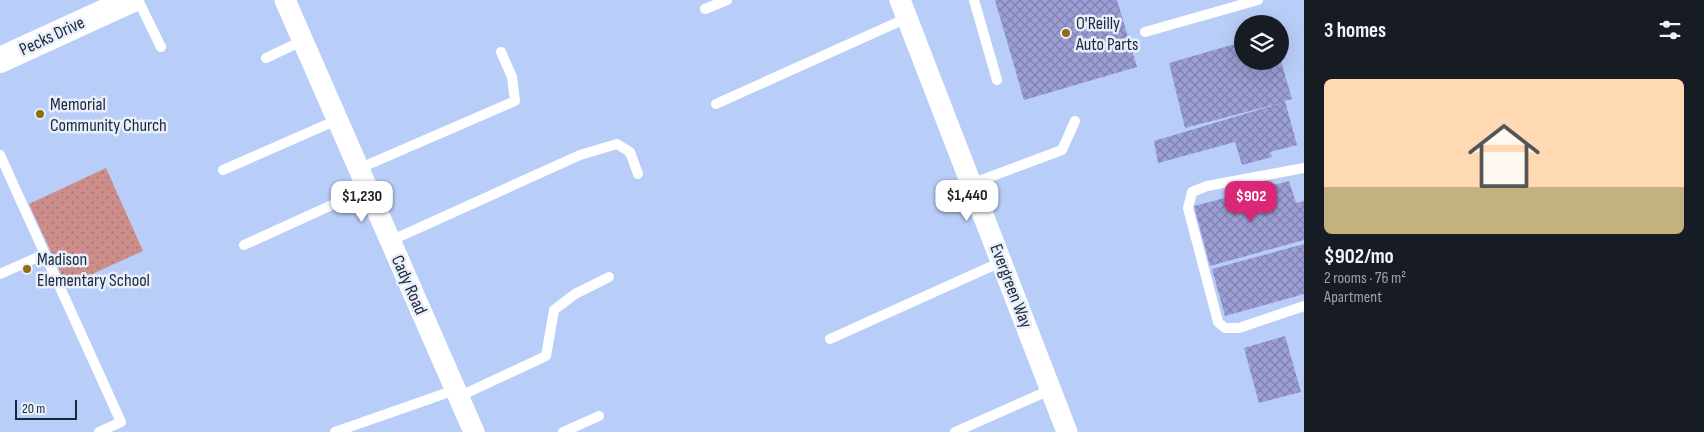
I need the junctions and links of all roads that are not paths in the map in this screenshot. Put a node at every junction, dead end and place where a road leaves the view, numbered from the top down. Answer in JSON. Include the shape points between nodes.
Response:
{"nodes":[{"id":1,"x":131,"y":0,"type":"edge"},
{"id":2,"x":138,"y":0,"type":"edge"},
{"id":3,"x":284,"y":0,"type":"edge"},
{"id":4,"x":727,"y":0,"type":"edge"},
{"id":5,"x":974,"y":0,"type":"edge"},
{"id":6,"x":1258,"y":0,"type":"edge"},
{"id":7,"x":705,"y":9,"type":"dead end"},
{"id":8,"x":904,"y":9,"type":"edge"},
{"id":9,"x":1145,"y":32,"type":"dead end"},
{"id":10,"x":302,"y":41,"type":"junction"},
{"id":11,"x":160,"y":47,"type":"dead end"},
{"id":12,"x":501,"y":52,"type":"dead end"},
{"id":13,"x":266,"y":58,"type":"dead end"},
{"id":14,"x":0,"y":60,"type":"edge"},
{"id":15,"x":997,"y":80,"type":"dead end"},
{"id":16,"x":716,"y":104,"type":"dead end"},
{"id":17,"x":337,"y":120,"type":"junction"},
{"id":18,"x":1075,"y":121,"type":"dead end"},
{"id":19,"x":0,"y":155,"type":"edge"},
{"id":20,"x":1304,"y":168,"type":"edge"},
{"id":21,"x":358,"y":169,"type":"junction"},
{"id":22,"x":223,"y":170,"type":"dead end"},
{"id":23,"x":638,"y":174,"type":"dead end"},
{"id":24,"x":971,"y":184,"type":"junction"},
{"id":25,"x":367,"y":189,"type":"junction"},
{"id":26,"x":390,"y":241,"type":"junction"},
{"id":27,"x":244,"y":245,"type":"dead end"},
{"id":28,"x":45,"y":254,"type":"junction"},
{"id":29,"x":1001,"y":262,"type":"junction"},
{"id":30,"x":0,"y":274,"type":"edge"},
{"id":31,"x":609,"y":277,"type":"dead end"},
{"id":32,"x":1304,"y":306,"type":"edge"},
{"id":33,"x":830,"y":338,"type":"dead end"},
{"id":34,"x":1050,"y":390,"type":"junction"},
{"id":35,"x":456,"y":393,"type":"junction"},
{"id":36,"x":599,"y":416,"type":"dead end"},
{"id":37,"x":99,"y":432,"type":"edge"},
{"id":38,"x":335,"y":432,"type":"edge"},
{"id":39,"x":474,"y":432,"type":"edge"},
{"id":40,"x":563,"y":432,"type":"edge"},
{"id":41,"x":955,"y":432,"type":"edge"},
{"id":42,"x":1067,"y":432,"type":"edge"}],
"edges":[{"from":1,"to":14,"type":"street","name":"Pecks Drive"},
{"from":2,"to":11,"type":"lane"},
{"from":3,"to":10,"type":"street","name":"Cady Road"},
{"from":4,"to":7,"type":"lane"},
{"from":5,"to":15,"type":"lane"},
{"from":6,"to":9,"type":"lane"},
{"from":8,"to":16,"type":"lane"},
{"from":8,"to":24,"type":"street","name":"Evergreen Way"},
{"from":10,"to":13,"type":"lane"},
{"from":10,"to":17,"type":"street","name":"Cady Road"},
{"from":12,"to":21,"type":"lane","via":[[512,77],[514,101]]},
{"from":17,"to":21,"type":"street","name":"Cady Road"},
{"from":17,"to":22,"type":"lane"},
{"from":18,"to":24,"type":"lane","via":[[1062,150]]},
{"from":19,"to":28,"type":"lane"},
{"from":20,"to":32,"type":"lane","via":[[1207,186],[1192,192],[1188,208],[1218,322],[1225,328],[1239,328]]},
{"from":21,"to":25,"type":"street","name":"Cady Road"},
{"from":23,"to":26,"type":"lane","via":[[630,152],[617,144],[580,155]]},
{"from":24,"to":29,"type":"street","name":"Evergreen Way"},
{"from":25,"to":26,"type":"street","name":"Cady Road"},
{"from":25,"to":27,"type":"lane"},
{"from":26,"to":35,"type":"street","name":"Cady Road"},
{"from":28,"to":30,"type":"lane"},
{"from":28,"to":37,"type":"lane","via":[[120,422]]},
{"from":29,"to":33,"type":"lane"},
{"from":29,"to":34,"type":"street","name":"Evergreen Way"},
{"from":31,"to":35,"type":"lane","via":[[575,294],[554,310],[546,356]]},
{"from":34,"to":41,"type":"lane"},
{"from":34,"to":42,"type":"street","name":"Evergreen Way"},
{"from":35,"to":38,"type":"lane"},
{"from":35,"to":39,"type":"street","name":"Cady Road"},
{"from":36,"to":40,"type":"lane"}]}
